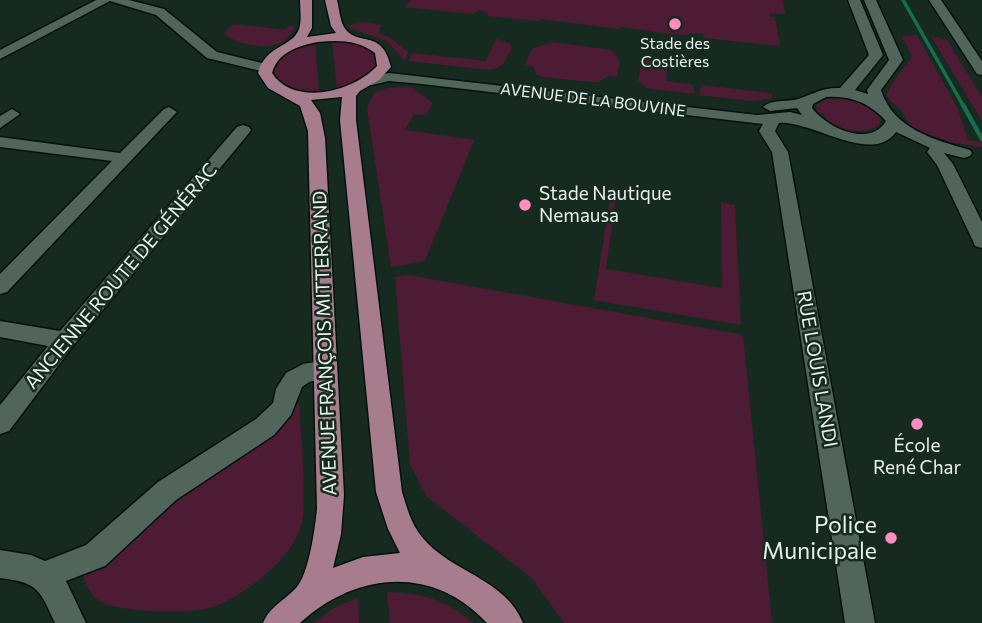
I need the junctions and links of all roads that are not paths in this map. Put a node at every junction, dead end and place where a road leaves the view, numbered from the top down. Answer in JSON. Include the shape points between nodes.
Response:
{"nodes":[{"id":1,"x":105,"y":0,"type":"edge"},
{"id":2,"x":114,"y":0,"type":"edge"},
{"id":3,"x":155,"y":0,"type":"edge"},
{"id":4,"x":306,"y":0,"type":"edge"},
{"id":5,"x":331,"y":0,"type":"edge"},
{"id":6,"x":854,"y":0,"type":"edge"},
{"id":7,"x":870,"y":0,"type":"edge"},
{"id":8,"x":935,"y":0,"type":"edge"},
{"id":9,"x":346,"y":38,"type":"junction"},
{"id":10,"x":296,"y":44,"type":"junction"},
{"id":11,"x":278,"y":52,"type":"junction"},
{"id":12,"x":0,"y":55,"type":"edge"},
{"id":13,"x":385,"y":61,"type":"junction"},
{"id":14,"x":265,"y":68,"type":"junction"},
{"id":15,"x":982,"y":71,"type":"edge"},
{"id":16,"x":362,"y":85,"type":"junction"},
{"id":17,"x":842,"y":93,"type":"junction"},
{"id":18,"x":295,"y":94,"type":"junction"},
{"id":19,"x":806,"y":102,"type":"junction"},
{"id":20,"x":878,"y":104,"type":"junction"},
{"id":21,"x":169,"y":112,"type":"dead end"},
{"id":22,"x":774,"y":120,"type":"junction"},
{"id":23,"x":815,"y":123,"type":"junction"},
{"id":24,"x":893,"y":123,"type":"junction"},
{"id":25,"x":243,"y":130,"type":"dead end"},
{"id":26,"x":875,"y":138,"type":"junction"},
{"id":27,"x":0,"y":142,"type":"edge"},
{"id":28,"x":935,"y":152,"type":"junction"},
{"id":29,"x":964,"y":153,"type":"junction"},
{"id":30,"x":982,"y":155,"type":"edge"},
{"id":31,"x":124,"y":158,"type":"junction"},
{"id":32,"x":982,"y":241,"type":"edge"},
{"id":33,"x":0,"y":287,"type":"edge"},
{"id":34,"x":0,"y":328,"type":"edge"},
{"id":35,"x":65,"y":340,"type":"junction"},
{"id":36,"x":326,"y":369,"type":"junction"},
{"id":37,"x":0,"y":423,"type":"edge"},
{"id":38,"x":0,"y":564,"type":"edge"},
{"id":39,"x":441,"y":573,"type":"junction"},
{"id":40,"x":46,"y":575,"type":"junction"},
{"id":41,"x":308,"y":597,"type":"junction"},
{"id":42,"x":71,"y":623,"type":"edge"},
{"id":43,"x":278,"y":623,"type":"edge"},
{"id":44,"x":508,"y":623,"type":"edge"},
{"id":45,"x":860,"y":623,"type":"edge"}],
"edges":[{"from":1,"to":12,"type":"street"},
{"from":2,"to":14,"type":"street","via":[[160,12],[212,55]]},
{"from":3,"to":11,"type":"street","via":[[179,10],[230,50]]},
{"from":4,"to":10,"type":"main road","via":[[306,28]]},
{"from":5,"to":9,"type":"main road","via":[[337,26]]},
{"from":6,"to":17,"type":"street","via":[[876,55]]},
{"from":7,"to":20,"type":"street","via":[[896,60],[874,90]]},
{"from":8,"to":15,"type":"street"},
{"from":9,"to":10,"type":"main road"},
{"from":9,"to":13,"type":"main road","via":[[376,47]]},
{"from":10,"to":11,"type":"main road"},
{"from":11,"to":14,"type":"main road"},
{"from":13,"to":16,"type":"main road","via":[[382,71]]},
{"from":13,"to":19,"type":"street","name":"AVENUE DE LA BOUVINE","via":[[418,70],[731,108]]},
{"from":14,"to":18,"type":"main road","via":[[272,85]]},
{"from":16,"to":18,"type":"main road","via":[[322,96]]},
{"from":16,"to":22,"type":"street","name":"AVENUE DE LA BOUVINE","via":[[389,77]]},
{"from":16,"to":39,"type":"main road","name":"AVENUE FRANÇOIS MITTERRAND","via":[[349,96],[348,120],[389,492],[401,531],[416,556]]},
{"from":17,"to":19,"type":"street","name":"AVENUE DE LA BOUVINE","via":[[820,94]]},
{"from":17,"to":20,"type":"street"},
{"from":18,"to":36,"type":"main road","name":"AVENUE FRANÇOIS MITTERRAND","via":[[315,119]]},
{"from":19,"to":23,"type":"street","via":[[807,116]]},
{"from":20,"to":24,"type":"street"},
{"from":21,"to":31,"type":"street"},
{"from":22,"to":23,"type":"street","name":"AVENUE DE LA BOUVINE","via":[[790,117]]},
{"from":22,"to":45,"type":"street","name":"RUE LOUIS LANDI","via":[[767,131],[779,152]]},
{"from":23,"to":26,"type":"street","name":"AVENUE DE LA BOUVINE","via":[[850,137]]},
{"from":24,"to":26,"type":"street","via":[[889,132]]},
{"from":24,"to":29,"type":"street","via":[[926,142]]},
{"from":25,"to":35,"type":"street","name":"ANCIENNE ROUTE DE GÉNÉRAC"},
{"from":26,"to":28,"type":"street"},
{"from":27,"to":31,"type":"street"},
{"from":28,"to":29,"type":"street"},
{"from":28,"to":32,"type":"street"},
{"from":29,"to":30,"type":"street"},
{"from":31,"to":33,"type":"street"},
{"from":34,"to":35,"type":"street"},
{"from":35,"to":37,"type":"street","name":"ANCIENNE ROUTE DE GÉNÉRAC"},
{"from":36,"to":40,"type":"street","via":[[294,380],[283,408],[265,427],[167,491],[95,556]]},
{"from":36,"to":41,"type":"main road","name":"AVENUE FRANÇOIS MITTERRAND","via":[[331,521],[324,558]]},
{"from":38,"to":40,"type":"street","via":[[26,566]]},
{"from":39,"to":41,"type":"main road","via":[[375,568],[343,577]]},
{"from":39,"to":44,"type":"main road","via":[[482,596]]},
{"from":40,"to":42,"type":"street"},
{"from":41,"to":43,"type":"main road"}]}
